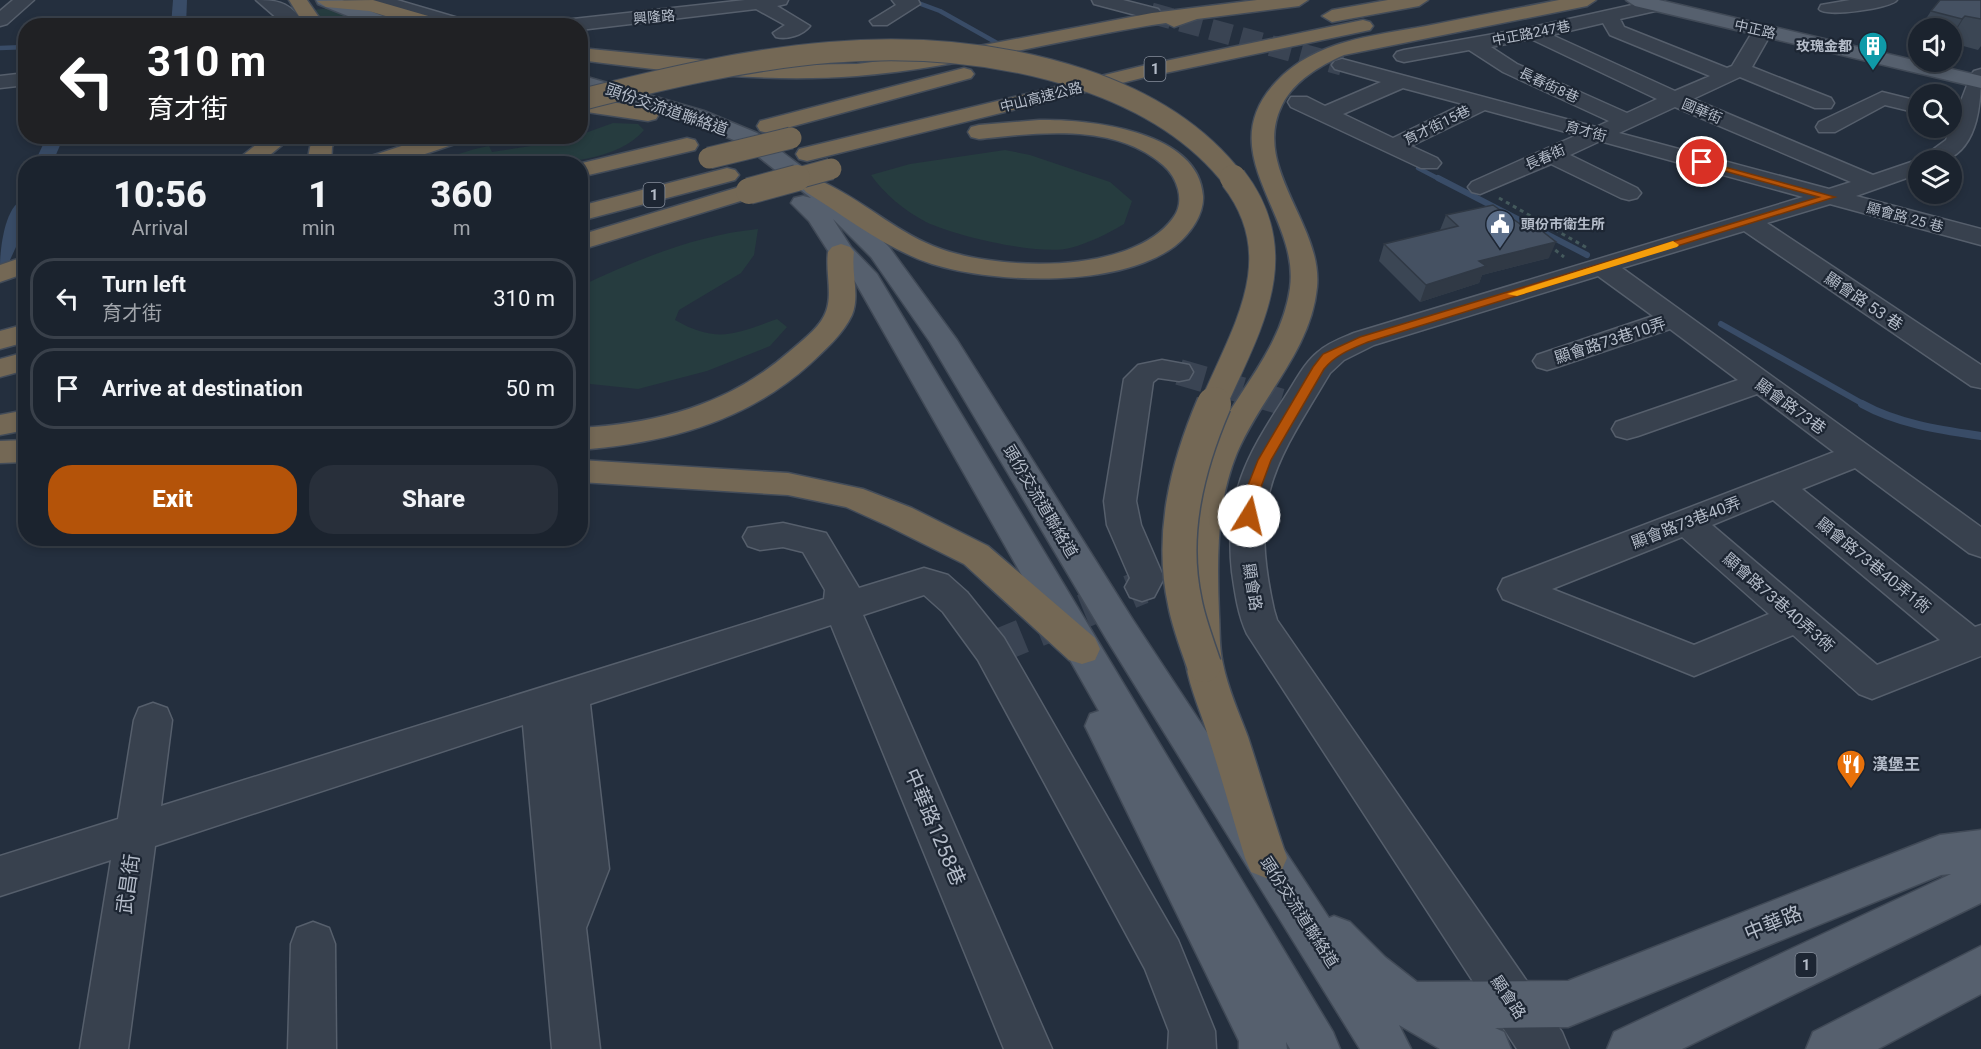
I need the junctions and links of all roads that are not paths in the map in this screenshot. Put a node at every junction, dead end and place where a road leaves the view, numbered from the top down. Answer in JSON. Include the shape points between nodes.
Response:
{"nodes":[{"id":1,"x":25,"y":0,"type":"edge"},
{"id":2,"x":265,"y":0,"type":"edge"},
{"id":3,"x":299,"y":0,"type":"edge"},
{"id":4,"x":377,"y":0,"type":"edge"},
{"id":5,"x":902,"y":0,"type":"edge"},
{"id":6,"x":1101,"y":0,"type":"edge"},
{"id":7,"x":1299,"y":0,"type":"edge"},
{"id":8,"x":1419,"y":0,"type":"edge"},
{"id":9,"x":1507,"y":0,"type":"edge"},
{"id":10,"x":1635,"y":0,"type":"edge"},
{"id":11,"x":326,"y":1,"type":"edge"},
{"id":12,"x":770,"y":2,"type":"edge"},
{"id":13,"x":1657,"y":5,"type":"junction"},
{"id":14,"x":1598,"y":8,"type":"edge"},
{"id":15,"x":1875,"y":8,"type":"edge"},
{"id":16,"x":1828,"y":9,"type":"dead end"},
{"id":17,"x":1151,"y":13,"type":"tunnel mouth"},
{"id":18,"x":1194,"y":14,"type":"junction"},
{"id":19,"x":290,"y":18,"type":"edge"},
{"id":20,"x":308,"y":18,"type":"edge"},
{"id":21,"x":338,"y":18,"type":"edge"},
{"id":22,"x":371,"y":18,"type":"edge"},
{"id":23,"x":416,"y":18,"type":"edge"},
{"id":24,"x":438,"y":18,"type":"edge"},
{"id":25,"x":0,"y":20,"type":"edge"},
{"id":26,"x":880,"y":21,"type":"dead end"},
{"id":27,"x":588,"y":23,"type":"edge"},
{"id":28,"x":1763,"y":30,"type":"junction"},
{"id":29,"x":783,"y":33,"type":"dead end"},
{"id":30,"x":1533,"y":33,"type":"junction"},
{"id":31,"x":1473,"y":44,"type":"junction"},
{"id":32,"x":588,"y":55,"type":"edge"},
{"id":33,"x":1343,"y":56,"type":"junction"},
{"id":34,"x":1404,"y":56,"type":"dead end"},
{"id":35,"x":1734,"y":73,"type":"junction"},
{"id":36,"x":1980,"y":79,"type":"edge"},
{"id":37,"x":18,"y":80,"type":"edge"},
{"id":38,"x":1401,"y":81,"type":"junction"},
{"id":39,"x":0,"y":82,"type":"edge"},
{"id":40,"x":588,"y":83,"type":"edge"},
{"id":41,"x":588,"y":96,"type":"edge"},
{"id":42,"x":588,"y":100,"type":"edge"},
{"id":43,"x":1676,"y":100,"type":"junction"},
{"id":44,"x":1299,"y":102,"type":"dead end"},
{"id":45,"x":1823,"y":102,"type":"dead end"},
{"id":46,"x":588,"y":103,"type":"edge"},
{"id":47,"x":1482,"y":103,"type":"junction"},
{"id":48,"x":1908,"y":104,"type":"edge"},
{"id":49,"x":1962,"y":111,"type":"edge"},
{"id":50,"x":648,"y":114,"type":"junction"},
{"id":51,"x":1325,"y":114,"type":"junction"},
{"id":52,"x":1627,"y":121,"type":"junction"},
{"id":53,"x":1827,"y":127,"type":"dead end"},
{"id":54,"x":979,"y":132,"type":"junction"},
{"id":55,"x":1596,"y":134,"type":"junction"},
{"id":56,"x":1955,"y":138,"type":"edge"},
{"id":57,"x":271,"y":144,"type":"edge"},
{"id":58,"x":431,"y":144,"type":"edge"},
{"id":59,"x":799,"y":146,"type":"junction"},
{"id":60,"x":1392,"y":147,"type":"junction"},
{"id":61,"x":1945,"y":150,"type":"edge"},
{"id":62,"x":1551,"y":154,"type":"junction"},
{"id":63,"x":254,"y":156,"type":"edge"},
{"id":64,"x":395,"y":156,"type":"edge"},
{"id":65,"x":1429,"y":163,"type":"dead end"},
{"id":66,"x":588,"y":168,"type":"edge"},
{"id":67,"x":1908,"y":170,"type":"edge"},
{"id":68,"x":823,"y":178,"type":"junction"},
{"id":69,"x":1873,"y":183,"type":"junction"},
{"id":70,"x":1480,"y":187,"type":"road end"},
{"id":71,"x":588,"y":189,"type":"edge"},
{"id":72,"x":1629,"y":194,"type":"dead end"},
{"id":73,"x":1830,"y":197,"type":"junction"},
{"id":74,"x":588,"y":212,"type":"edge"},
{"id":75,"x":1748,"y":222,"type":"junction"},
{"id":76,"x":1981,"y":237,"type":"edge"},
{"id":77,"x":588,"y":241,"type":"edge"},
{"id":78,"x":841,"y":252,"type":"junction"},
{"id":79,"x":18,"y":267,"type":"edge"},
{"id":80,"x":1599,"y":267,"type":"junction"},
{"id":81,"x":0,"y":274,"type":"edge"},
{"id":82,"x":18,"y":283,"type":"edge"},
{"id":83,"x":0,"y":289,"type":"edge"},
{"id":84,"x":1673,"y":319,"type":"junction"},
{"id":85,"x":18,"y":335,"type":"edge"},
{"id":86,"x":0,"y":340,"type":"edge"},
{"id":87,"x":1547,"y":361,"type":"dead end"},
{"id":88,"x":18,"y":363,"type":"edge"},
{"id":89,"x":0,"y":368,"type":"edge"},
{"id":90,"x":1179,"y":372,"type":"tunnel mouth"},
{"id":91,"x":1981,"y":379,"type":"edge"},
{"id":92,"x":1761,"y":383,"type":"junction"},
{"id":93,"x":18,"y":422,"type":"edge"},
{"id":94,"x":0,"y":425,"type":"edge"},
{"id":95,"x":1627,"y":429,"type":"dead end"},
{"id":96,"x":588,"y":439,"type":"edge"},
{"id":97,"x":18,"y":451,"type":"edge"},
{"id":98,"x":0,"y":452,"type":"edge"},
{"id":99,"x":1857,"y":455,"type":"junction"},
{"id":100,"x":588,"y":472,"type":"edge"},
{"id":101,"x":1777,"y":486,"type":"junction"},
{"id":102,"x":1687,"y":522,"type":"junction"},
{"id":103,"x":1976,"y":535,"type":"edge"},
{"id":104,"x":760,"y":537,"type":"dead end"},
{"id":105,"x":1142,"y":587,"type":"dead end"},
{"id":106,"x":841,"y":605,"type":"junction"},
{"id":107,"x":1798,"y":618,"type":"junction"},
{"id":108,"x":1976,"y":642,"type":"edge"},
{"id":109,"x":1082,"y":649,"type":"junction"},
{"id":110,"x":1204,"y":665,"type":"junction"},
{"id":111,"x":555,"y":697,"type":"junction"},
{"id":112,"x":153,"y":720,"type":"dead end"},
{"id":113,"x":135,"y":832,"type":"junction"},
{"id":114,"x":1981,"y":850,"type":"edge"},
{"id":115,"x":1266,"y":858,"type":"junction"},
{"id":116,"x":0,"y":876,"type":"edge"},
{"id":117,"x":1981,"y":881,"type":"edge"},
{"id":118,"x":313,"y":944,"type":"dead end"},
{"id":119,"x":1981,"y":969,"type":"edge"},
{"id":120,"x":1407,"y":1005,"type":"junction"},
{"id":121,"x":1514,"y":1005,"type":"junction"},
{"id":122,"x":104,"y":1049,"type":"edge"},
{"id":123,"x":312,"y":1049,"type":"edge"},
{"id":124,"x":576,"y":1049,"type":"edge"},
{"id":125,"x":1028,"y":1049,"type":"edge"},
{"id":126,"x":1192,"y":1049,"type":"edge"},
{"id":127,"x":1263,"y":1049,"type":"edge"},
{"id":128,"x":1316,"y":1049,"type":"edge"},
{"id":129,"x":1387,"y":1049,"type":"edge"},
{"id":130,"x":1487,"y":1049,"type":"edge"},
{"id":131,"x":1545,"y":1049,"type":"edge"},
{"id":132,"x":1630,"y":1049,"type":"edge"},
{"id":133,"x":1830,"y":1049,"type":"edge"}],
"edges":[{"from":1,"to":25,"type":"street"},
{"from":2,"to":19,"type":"street"},
{"from":3,"to":20,"type":"highway"},
{"from":3,"to":21,"type":"main road"},
{"from":4,"to":24,"type":"street"},
{"from":5,"to":26,"type":"street","via":[[911,4]]},
{"from":6,"to":17,"type":"street"},
{"from":7,"to":18,"type":"highway"},
{"from":8,"to":59,"type":"highway","name":"中山高速公路","number":"1","via":[[1149,53]]},
{"from":9,"to":59,"type":"highway","name":"中山高速公路","number":"1","via":[[1392,20]]},
{"from":10,"to":13,"type":"main road","name":"中正路"},
{"from":11,"to":22,"type":"main road"},
{"from":11,"to":23,"type":"highway","via":[[370,5]]},
{"from":12,"to":27,"type":"street","name":"興隆路"},
{"from":12,"to":29,"type":"street","via":[[800,26]]},
{"from":13,"to":14,"type":"street","name":"中正路247巷"},
{"from":13,"to":28,"type":"main road","name":"中正路"},
{"from":14,"to":30,"type":"street","name":"中正路247巷"},
{"from":14,"to":33,"type":"highway"},
{"from":14,"to":35,"type":"street","via":[[1617,31]]},
{"from":15,"to":16,"type":"street"},
{"from":18,"to":32,"type":"highway","via":[[998,50],[857,70],[760,71]]},
{"from":18,"to":66,"type":"highway","via":[[768,126]]},
{"from":28,"to":35,"type":"street"},
{"from":28,"to":36,"type":"main road","name":"中正路"},
{"from":30,"to":31,"type":"street","name":"中正路247巷"},
{"from":30,"to":43,"type":"street","name":"國華街"},
{"from":31,"to":34,"type":"street","name":"中正路247巷"},
{"from":31,"to":52,"type":"street","name":"長春街8巷","via":[[1510,68]]},
{"from":33,"to":38,"type":"street","name":"育才街"},
{"from":33,"to":54,"type":"highway","via":[[1085,104]]},
{"from":33,"to":110,"type":"highway","via":[[1287,82],[1265,114],[1262,139],[1267,165],[1295,232],[1304,281],[1298,320],[1290,339],[1222,454],[1208,498],[1201,544]]},
{"from":35,"to":43,"type":"street","name":"長春街"},
{"from":35,"to":45,"type":"street"},
{"from":36,"to":49,"type":"street"},
{"from":37,"to":39,"type":"street"},
{"from":38,"to":47,"type":"street","name":"育才街"},
{"from":38,"to":51,"type":"street"},
{"from":40,"to":68,"type":"main road","name":"頭份交流道聯絡道","via":[[653,101],[732,130]]},
{"from":41,"to":50,"type":"main road","name":"頭份交流道聯絡道"},
{"from":42,"to":110,"type":"highway","bridge":true,"via":[[780,55],[875,47],[942,49],[1009,59],[1081,78],[1141,102],[1210,150],[1247,197],[1257,220],[1263,270],[1255,315],[1192,456],[1179,529],[1183,596]]},
{"from":43,"to":52,"type":"street","name":"長春街"},
{"from":43,"to":69,"type":"street","name":"國華街"},
{"from":44,"to":51,"type":"street"},
{"from":46,"to":50,"type":"highway"},
{"from":47,"to":55,"type":"street","name":"育才街"},
{"from":47,"to":60,"type":"street","name":"育才街15巷"},
{"from":48,"to":53,"type":"street","via":[[1882,98]]},
{"from":50,"to":78,"type":"main road","name":"頭份交流道聯絡道","via":[[684,127],[750,161],[819,217]]},
{"from":51,"to":60,"type":"street"},
{"from":52,"to":55,"type":"street","name":"長春街"},
{"from":54,"to":68,"type":"highway"},
{"from":54,"to":68,"type":"highway","via":[[1067,125],[1096,128],[1152,147],[1173,159],[1188,180],[1192,200],[1184,221],[1166,240],[1136,255],[1088,268],[1004,271],[942,259],[885,233]]},
{"from":55,"to":62,"type":"street","name":"長春街"},
{"from":55,"to":73,"type":"street","name":"育才街"},
{"from":56,"to":61,"type":"street"},
{"from":57,"to":63,"type":"highway"},
{"from":58,"to":64,"type":"highway"},
{"from":59,"to":71,"type":"highway","name":"中山高速公路","number":"1","bridge":true,"via":[[709,158]]},
{"from":59,"to":74,"type":"highway","name":"中山高速公路","number":"1","via":[[727,175]]},
{"from":60,"to":65,"type":"street"},
{"from":62,"to":70,"type":"street","name":"長春街"},
{"from":62,"to":72,"type":"street"},
{"from":67,"to":69,"type":"street","name":"顯會路"},
{"from":68,"to":77,"type":"highway","bridge":true,"via":[[749,192]]},
{"from":68,"to":115,"type":"main road","name":"頭份交流道聯絡道","via":[[943,340],[1120,630]]},
{"from":69,"to":73,"type":"street","name":"顯會路"},
{"from":73,"to":75,"type":"street","name":"顯會路"},
{"from":73,"to":76,"type":"street","name":"顯會路 25 巷"},
{"from":75,"to":80,"type":"street","name":"顯會路"},
{"from":75,"to":91,"type":"street","name":"顯會路 53 巷"},
{"from":78,"to":96,"type":"highway","via":[[838,314],[821,338],[756,394],[666,428]]},
{"from":78,"to":109,"type":"main road","name":"頭份交流道聯絡道","via":[[864,274]]},
{"from":79,"to":81,"type":"highway"},
{"from":80,"to":84,"type":"street","name":"顯會路73巷"},
{"from":80,"to":121,"type":"street","name":"顯會路","via":[[1364,339],[1327,357],[1264,460],[1250,498],[1248,567],[1260,624]]},
{"from":82,"to":83,"type":"highway"},
{"from":84,"to":87,"type":"street","name":"顯會路73巷10弄"},
{"from":84,"to":92,"type":"street","name":"顯會路73巷"},
{"from":85,"to":86,"type":"highway"},
{"from":88,"to":89,"type":"highway"},
{"from":90,"to":105,"type":"street","via":[[1156,367],[1139,379],[1120,501],[1124,525],[1147,578]]},
{"from":92,"to":95,"type":"street"},
{"from":92,"to":99,"type":"street","name":"顯會路73巷"},
{"from":93,"to":94,"type":"highway"},
{"from":97,"to":98,"type":"highway"},
{"from":99,"to":101,"type":"street","name":"顯會路73巷40弄"},
{"from":99,"to":103,"type":"street","name":"顯會路73巷"},
{"from":100,"to":109,"type":"highway","via":[[788,484],[852,497],[976,555]]},
{"from":101,"to":102,"type":"street","name":"顯會路73巷40弄"},
{"from":101,"to":108,"type":"street","name":"顯會路73巷40弄1衖"},
{"from":102,"to":107,"type":"street","name":"顯會路73巷40弄3衖"},
{"from":102,"to":107,"type":"street","name":"顯會路73巷40弄","via":[[1515,589],[1694,661]]},
{"from":104,"to":106,"type":"street","name":"中華路1258巷","via":[[783,535],[814,542],[842,589]]},
{"from":106,"to":111,"type":"street"},
{"from":106,"to":125,"type":"street","name":"中華路1258巷"},
{"from":106,"to":126,"type":"street","via":[[924,581],[936,585],[955,602],[991,649],[1162,956],[1192,1030]]},
{"from":107,"to":108,"type":"street","name":"顯會路73巷40弄3衖","via":[[1872,682]]},
{"from":109,"to":127,"type":"main road","via":[[1079,677],[1262,1038]]},
{"from":109,"to":128,"type":"main road","name":"頭份交流道聯絡道"},
{"from":110,"to":115,"type":"highway"},
{"from":111,"to":113,"type":"street"},
{"from":111,"to":124,"type":"street","via":[[564,930]]},
{"from":112,"to":113,"type":"street","name":"武昌街"},
{"from":113,"to":116,"type":"street"},
{"from":113,"to":122,"type":"street","name":"武昌街"},
{"from":114,"to":121,"type":"main road","name":"中華路","via":[[1940,855],[1568,1004]]},
{"from":115,"to":120,"type":"main road","via":[[1356,963]]},
{"from":115,"to":129,"type":"main road","name":"頭份交流道聯絡道"},
{"from":117,"to":132,"type":"main road","number":"1"},
{"from":118,"to":123,"type":"street"},
{"from":119,"to":133,"type":"main road"},
{"from":120,"to":121,"type":"main road"},
{"from":120,"to":130,"type":"main road"},
{"from":121,"to":131,"type":"street","name":"顯會路"}]}
